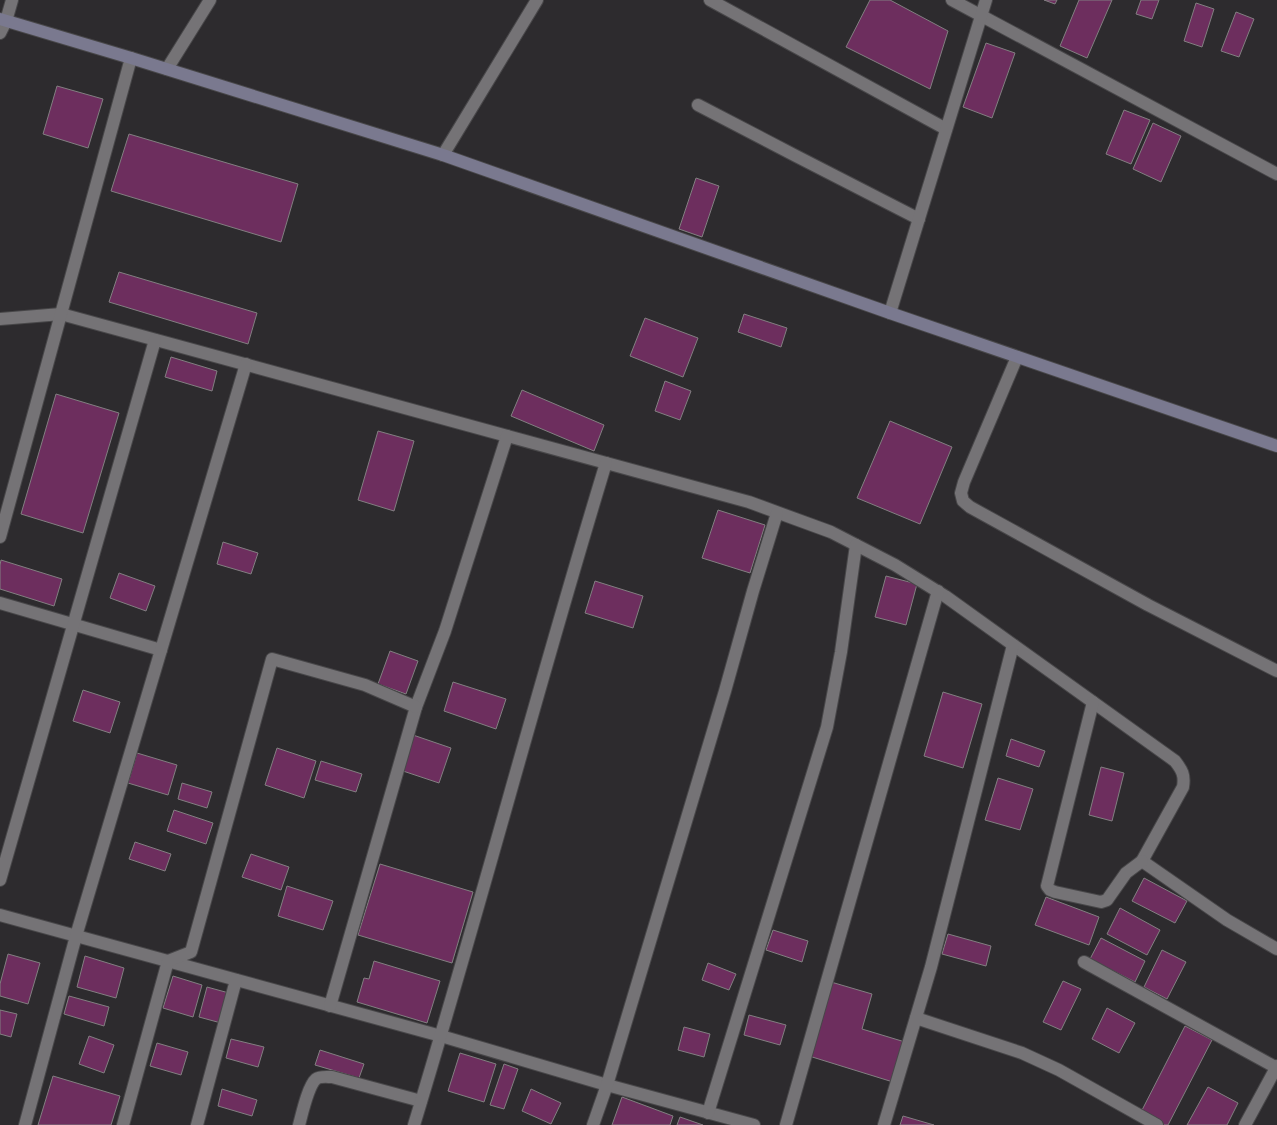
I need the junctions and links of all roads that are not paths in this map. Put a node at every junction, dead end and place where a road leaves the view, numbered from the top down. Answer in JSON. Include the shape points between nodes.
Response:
{"nodes":[{"id":1,"x":12,"y":0,"type":"edge"},
{"id":2,"x":210,"y":0,"type":"edge"},
{"id":3,"x":537,"y":0,"type":"edge"},
{"id":4,"x":710,"y":0,"type":"edge"},
{"id":5,"x":952,"y":0,"type":"edge"},
{"id":6,"x":986,"y":0,"type":"edge"},
{"id":7,"x":981,"y":16,"type":"junction"},
{"id":8,"x":3,"y":20,"type":"edge"},
{"id":9,"x":0,"y":33,"type":"edge"},
{"id":10,"x":131,"y":58,"type":"junction"},
{"id":11,"x":167,"y":69,"type":"junction"},
{"id":12,"x":698,"y":105,"type":"dead end"},
{"id":13,"x":946,"y":128,"type":"junction"},
{"id":14,"x":443,"y":155,"type":"junction"},
{"id":15,"x":1277,"y":174,"type":"edge"},
{"id":16,"x":919,"y":219,"type":"junction"},
{"id":17,"x":890,"y":313,"type":"junction"},
{"id":18,"x":61,"y":314,"type":"junction"},
{"id":19,"x":0,"y":319,"type":"edge"},
{"id":20,"x":155,"y":340,"type":"junction"},
{"id":21,"x":1017,"y":357,"type":"junction"},
{"id":22,"x":246,"y":364,"type":"junction"},
{"id":23,"x":507,"y":436,"type":"junction"},
{"id":24,"x":1277,"y":446,"type":"edge"},
{"id":25,"x":606,"y":463,"type":"junction"},
{"id":26,"x":777,"y":512,"type":"junction"},
{"id":27,"x":0,"y":537,"type":"edge"},
{"id":28,"x":856,"y":545,"type":"junction"},
{"id":29,"x":938,"y":591,"type":"junction"},
{"id":30,"x":0,"y":603,"type":"edge"},
{"id":31,"x":74,"y":624,"type":"junction"},
{"id":32,"x":1013,"y":645,"type":"junction"},
{"id":33,"x":161,"y":650,"type":"junction"},
{"id":34,"x":1277,"y":671,"type":"edge"},
{"id":35,"x":1093,"y":702,"type":"junction"},
{"id":36,"x":416,"y":707,"type":"junction"},
{"id":37,"x":1142,"y":861,"type":"junction"},
{"id":38,"x":0,"y":880,"type":"edge"},
{"id":39,"x":0,"y":915,"type":"edge"},
{"id":40,"x":76,"y":936,"type":"junction"},
{"id":41,"x":1277,"y":949,"type":"edge"},
{"id":42,"x":168,"y":961,"type":"junction"},
{"id":43,"x":1084,"y":962,"type":"dead end"},
{"id":44,"x":236,"y":980,"type":"junction"},
{"id":45,"x":330,"y":1006,"type":"junction"},
{"id":46,"x":916,"y":1018,"type":"junction"},
{"id":47,"x":441,"y":1036,"type":"junction"},
{"id":48,"x":1277,"y":1067,"type":"edge"},
{"id":49,"x":607,"y":1085,"type":"junction"},
{"id":50,"x":421,"y":1101,"type":"junction"},
{"id":51,"x":708,"y":1113,"type":"junction"},
{"id":52,"x":1151,"y":1124,"type":"edge"},
{"id":53,"x":25,"y":1125,"type":"edge"},
{"id":54,"x":123,"y":1125,"type":"edge"},
{"id":55,"x":197,"y":1125,"type":"edge"},
{"id":56,"x":299,"y":1125,"type":"edge"},
{"id":57,"x":414,"y":1125,"type":"edge"},
{"id":58,"x":593,"y":1125,"type":"edge"},
{"id":59,"x":754,"y":1125,"type":"edge"},
{"id":60,"x":786,"y":1125,"type":"edge"},
{"id":61,"x":884,"y":1125,"type":"edge"},
{"id":62,"x":1245,"y":1125,"type":"edge"}],
"edges":[{"from":1,"to":8,"type":"street"},
{"from":2,"to":11,"type":"street"},
{"from":3,"to":14,"type":"street"},
{"from":4,"to":13,"type":"street"},
{"from":5,"to":7,"type":"street"},
{"from":6,"to":7,"type":"street"},
{"from":7,"to":13,"type":"street"},
{"from":7,"to":15,"type":"street"},
{"from":8,"to":9,"type":"street"},
{"from":8,"to":10,"type":"street"},
{"from":10,"to":11,"type":"street"},
{"from":10,"to":18,"type":"street"},
{"from":11,"to":14,"type":"street"},
{"from":12,"to":16,"type":"street"},
{"from":13,"to":16,"type":"street"},
{"from":14,"to":17,"type":"street"},
{"from":16,"to":17,"type":"street"},
{"from":17,"to":21,"type":"street"},
{"from":18,"to":19,"type":"street"},
{"from":18,"to":20,"type":"street"},
{"from":18,"to":27,"type":"street"},
{"from":20,"to":22,"type":"street"},
{"from":20,"to":31,"type":"street"},
{"from":21,"to":24,"type":"street"},
{"from":21,"to":34,"type":"street","via":[[964,482],[961,493],[963,501],[1110,584]]},
{"from":22,"to":23,"type":"street"},
{"from":22,"to":33,"type":"street"},
{"from":23,"to":25,"type":"street"},
{"from":23,"to":36,"type":"street","via":[[445,631]]},
{"from":25,"to":26,"type":"street"},
{"from":25,"to":47,"type":"street"},
{"from":26,"to":28,"type":"street","via":[[831,532]]},
{"from":26,"to":49,"type":"street"},
{"from":28,"to":29,"type":"street","via":[[896,565]]},
{"from":28,"to":51,"type":"street","via":[[841,652],[827,727]]},
{"from":29,"to":32,"type":"street"},
{"from":29,"to":60,"type":"street"},
{"from":30,"to":31,"type":"street"},
{"from":31,"to":33,"type":"street"},
{"from":31,"to":38,"type":"street"},
{"from":32,"to":35,"type":"street"},
{"from":32,"to":46,"type":"street"},
{"from":33,"to":40,"type":"street"},
{"from":35,"to":37,"type":"street","via":[[1175,761],[1185,778],[1183,787]]},
{"from":35,"to":37,"type":"street","via":[[1047,886],[1055,892],[1101,902],[1107,900],[1126,873]]},
{"from":36,"to":42,"type":"street","via":[[365,685],[272,660],[192,952]]},
{"from":36,"to":45,"type":"street"},
{"from":37,"to":41,"type":"street","via":[[1228,920]]},
{"from":39,"to":40,"type":"street"},
{"from":40,"to":42,"type":"street"},
{"from":40,"to":53,"type":"street"},
{"from":42,"to":44,"type":"street"},
{"from":42,"to":54,"type":"street"},
{"from":43,"to":48,"type":"street"},
{"from":44,"to":45,"type":"street"},
{"from":44,"to":55,"type":"street"},
{"from":45,"to":47,"type":"street"},
{"from":46,"to":52,"type":"street","via":[[1022,1053],[1059,1070]]},
{"from":46,"to":61,"type":"street"},
{"from":47,"to":49,"type":"street"},
{"from":47,"to":50,"type":"street"},
{"from":48,"to":62,"type":"street"},
{"from":49,"to":51,"type":"street"},
{"from":49,"to":58,"type":"street"},
{"from":50,"to":56,"type":"street","via":[[332,1077],[322,1077],[315,1080],[310,1088]]},
{"from":50,"to":57,"type":"street"},
{"from":51,"to":59,"type":"street"}]}
